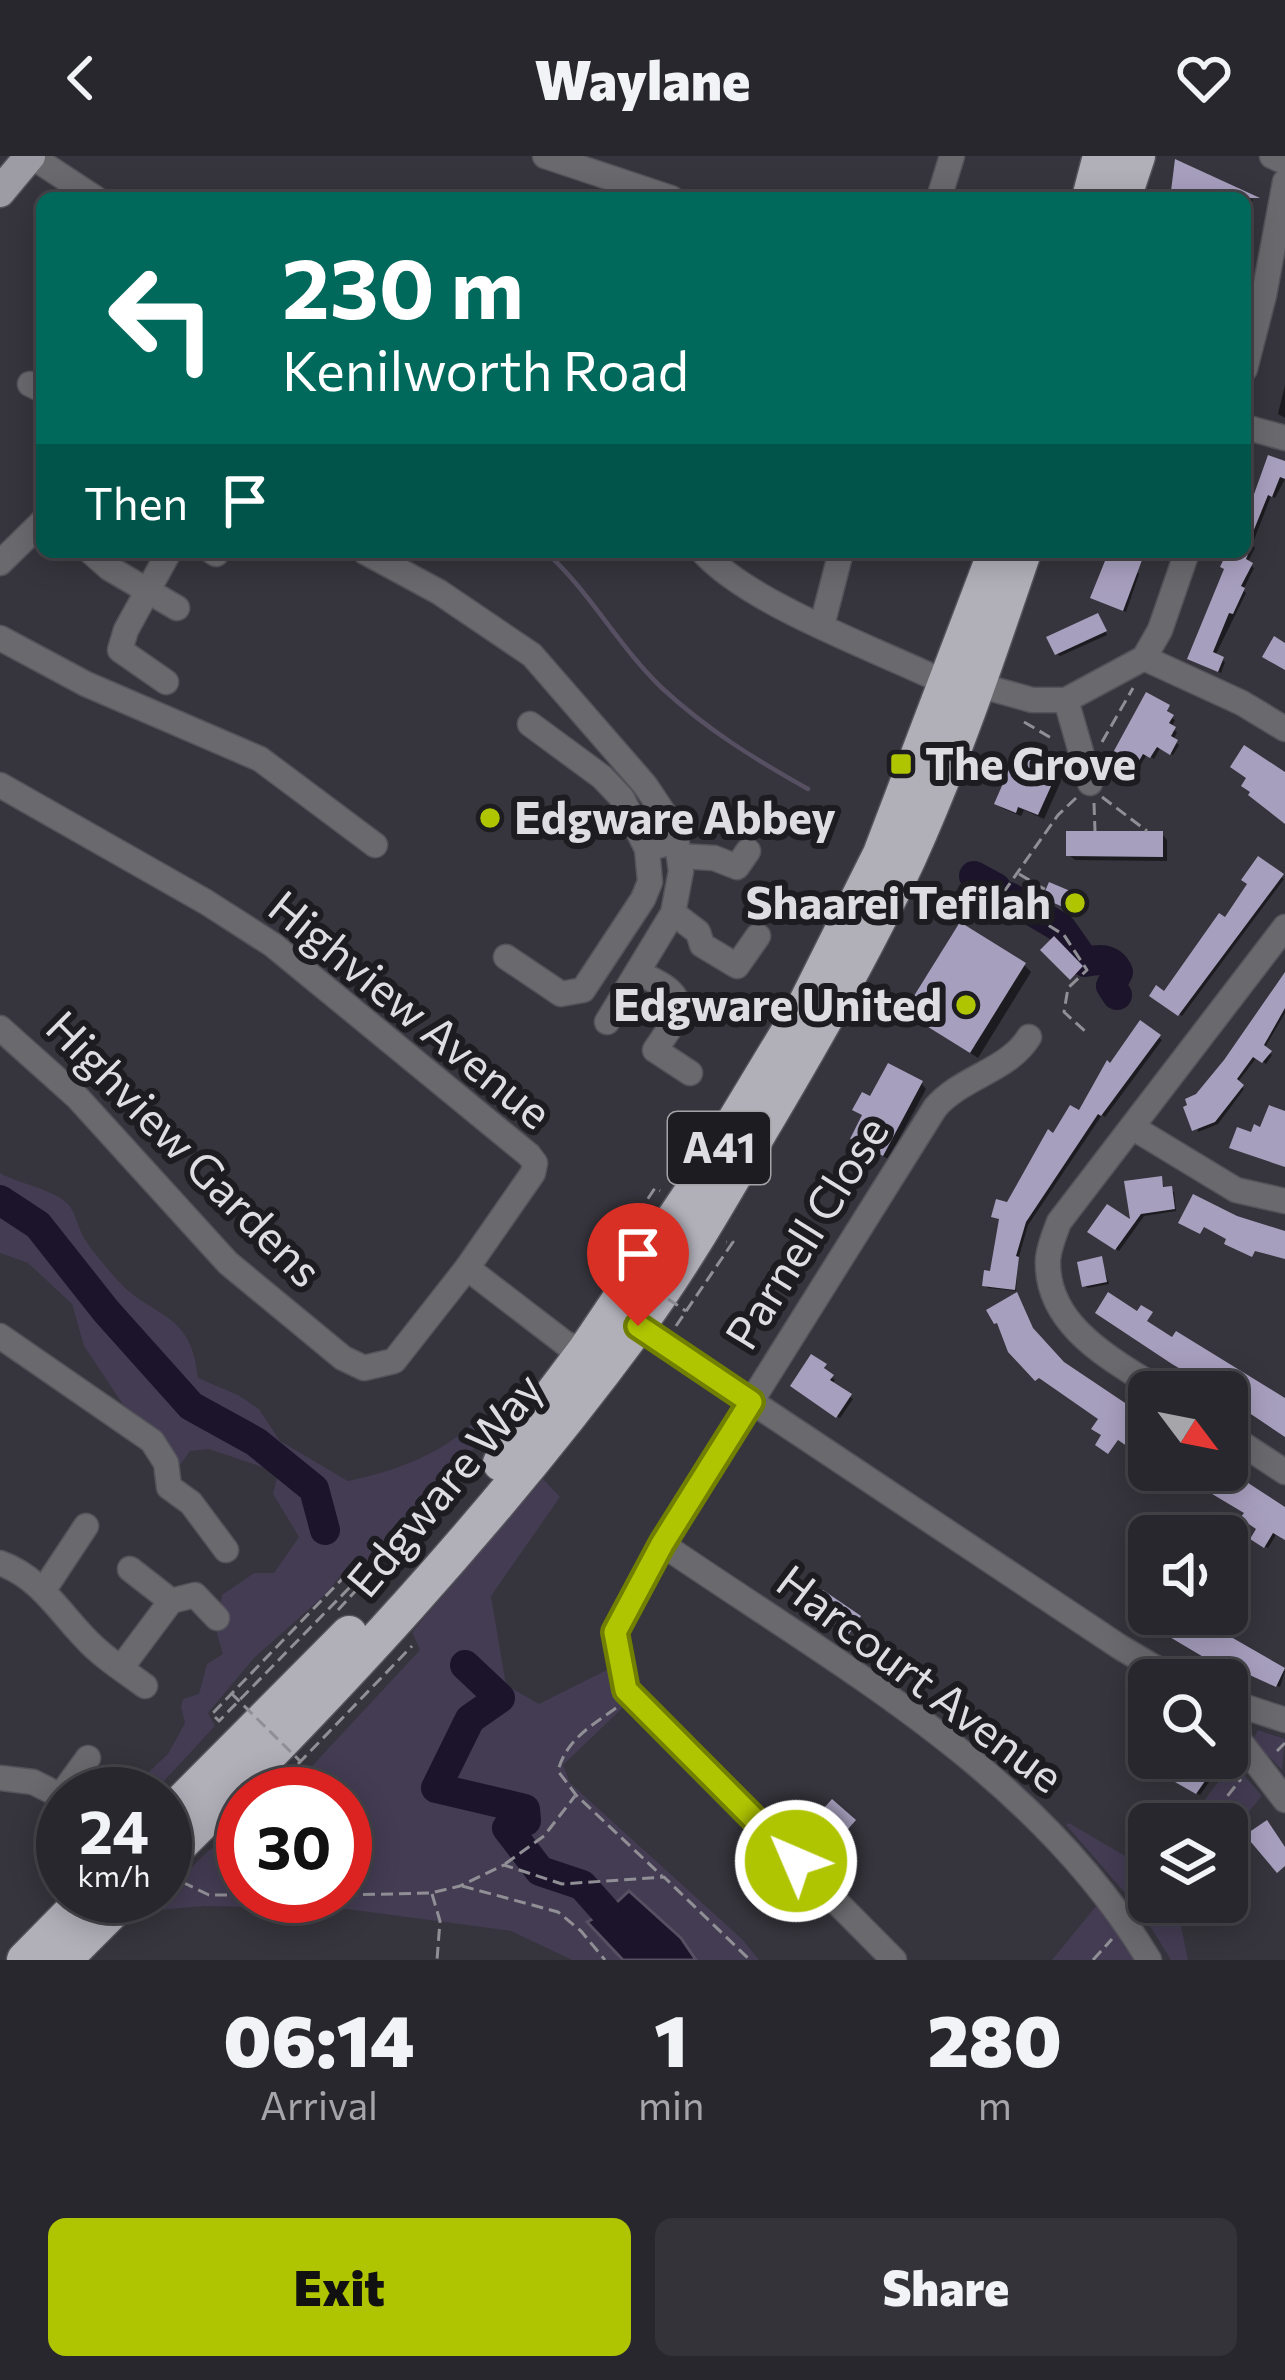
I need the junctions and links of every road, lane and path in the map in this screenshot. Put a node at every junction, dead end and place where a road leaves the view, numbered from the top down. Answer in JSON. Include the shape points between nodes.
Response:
{"nodes":[{"id":1,"x":30,"y":156,"type":"edge"},
{"id":2,"x":544,"y":156,"type":"edge"},
{"id":3,"x":952,"y":156,"type":"edge"},
{"id":4,"x":1137,"y":156,"type":"edge"},
{"id":5,"x":1272,"y":156,"type":"edge"},
{"id":6,"x":1285,"y":162,"type":"edge"},
{"id":7,"x":1104,"y":177,"type":"edge"},
{"id":8,"x":1285,"y":182,"type":"edge"},
{"id":9,"x":86,"y":192,"type":"edge"},
{"id":10,"x":653,"y":192,"type":"edge"},
{"id":11,"x":941,"y":192,"type":"edge"},
{"id":12,"x":0,"y":193,"type":"edge"},
{"id":13,"x":1251,"y":346,"type":"edge"},
{"id":14,"x":1251,"y":429,"type":"edge"},
{"id":15,"x":1285,"y":439,"type":"edge"},
{"id":16,"x":36,"y":528,"type":"edge"},
{"id":17,"x":100,"y":558,"type":"edge"},
{"id":18,"x":166,"y":558,"type":"edge"},
{"id":19,"x":376,"y":558,"type":"edge"},
{"id":20,"x":709,"y":558,"type":"edge"},
{"id":21,"x":839,"y":558,"type":"edge"},
{"id":22,"x":995,"y":558,"type":"edge"},
{"id":23,"x":1020,"y":558,"type":"edge"},
{"id":24,"x":1185,"y":558,"type":"edge"},
{"id":25,"x":0,"y":563,"type":"edge"},
{"id":26,"x":147,"y":590,"type":"junction"},
{"id":27,"x":177,"y":608,"type":"dead end"},
{"id":28,"x":821,"y":625,"type":"junction"},
{"id":29,"x":0,"y":638,"type":"edge"},
{"id":30,"x":1144,"y":658,"type":"junction"},
{"id":31,"x":166,"y":682,"type":"dead end"},
{"id":32,"x":964,"y":682,"type":"junction"},
{"id":33,"x":1066,"y":700,"type":"junction"},
{"id":34,"x":1024,"y":722,"type":"dead end"},
{"id":35,"x":530,"y":724,"type":"dead end"},
{"id":36,"x":1285,"y":730,"type":"edge"},
{"id":37,"x":1078,"y":741,"type":"junction"},
{"id":38,"x":1088,"y":776,"type":"junction"},
{"id":39,"x":0,"y":785,"type":"edge"},
{"id":40,"x":1095,"y":831,"type":"dead end"},
{"id":41,"x":1147,"y":831,"type":"dead end"},
{"id":42,"x":375,"y":845,"type":"dead end"},
{"id":43,"x":647,"y":849,"type":"junction"},
{"id":44,"x":678,"y":849,"type":"junction"},
{"id":45,"x":748,"y":851,"type":"dead end"},
{"id":46,"x":1017,"y":873,"type":"junction"},
{"id":47,"x":1046,"y":890,"type":"dead end"},
{"id":48,"x":673,"y":913,"type":"junction"},
{"id":49,"x":1285,"y":927,"type":"edge"},
{"id":50,"x":758,"y":936,"type":"dead end"},
{"id":51,"x":506,"y":957,"type":"dead end"},
{"id":52,"x":638,"y":972,"type":"junction"},
{"id":53,"x":607,"y":1022,"type":"dead end"},
{"id":54,"x":0,"y":1028,"type":"edge"},
{"id":55,"x":1085,"y":1031,"type":"dead end"},
{"id":56,"x":1029,"y":1037,"type":"dead end"},
{"id":57,"x":690,"y":1073,"type":"dead end"},
{"id":58,"x":1132,"y":1127,"type":"junction"},
{"id":59,"x":661,"y":1192,"type":"dead end"},
{"id":60,"x":1285,"y":1201,"type":"edge"},
{"id":61,"x":728,"y":1239,"type":"dead end"},
{"id":62,"x":627,"y":1257,"type":"dead end"},
{"id":63,"x":467,"y":1268,"type":"junction"},
{"id":64,"x":613,"y":1279,"type":"dead end"},
{"id":65,"x":686,"y":1312,"type":"junction"},
{"id":66,"x":652,"y":1324,"type":"junction"},
{"id":67,"x":0,"y":1336,"type":"edge"},
{"id":68,"x":586,"y":1350,"type":"junction"},
{"id":69,"x":1133,"y":1371,"type":"edge"},
{"id":70,"x":751,"y":1402,"type":"junction"},
{"id":71,"x":1248,"y":1448,"type":"edge"},
{"id":72,"x":485,"y":1450,"type":"dead end"},
{"id":73,"x":1285,"y":1472,"type":"edge"},
{"id":74,"x":86,"y":1526,"type":"dead end"},
{"id":75,"x":662,"y":1544,"type":"junction"},
{"id":76,"x":226,"y":1550,"type":"dead end"},
{"id":77,"x":0,"y":1563,"type":"edge"},
{"id":78,"x":130,"y":1569,"type":"dead end"},
{"id":79,"x":44,"y":1591,"type":"junction"},
{"id":80,"x":171,"y":1601,"type":"junction"},
{"id":81,"x":217,"y":1618,"type":"dead end"},
{"id":82,"x":412,"y":1646,"type":"dead end"},
{"id":83,"x":1140,"y":1659,"type":"edge"},
{"id":84,"x":122,"y":1668,"type":"junction"},
{"id":85,"x":146,"y":1686,"type":"dead end"},
{"id":86,"x":246,"y":1693,"type":"junction"},
{"id":87,"x":231,"y":1694,"type":"junction"},
{"id":88,"x":631,"y":1695,"type":"junction"},
{"id":89,"x":1248,"y":1708,"type":"edge"},
{"id":90,"x":1285,"y":1720,"type":"edge"},
{"id":91,"x":1248,"y":1752,"type":"edge"},
{"id":92,"x":1257,"y":1765,"type":"junction"},
{"id":93,"x":0,"y":1778,"type":"edge"},
{"id":94,"x":36,"y":1782,"type":"edge"},
{"id":95,"x":192,"y":1792,"type":"edge"},
{"id":96,"x":576,"y":1795,"type":"junction"},
{"id":97,"x":1285,"y":1800,"type":"edge"},
{"id":98,"x":1219,"y":1803,"type":"edge"},
{"id":99,"x":192,"y":1839,"type":"edge"},
{"id":100,"x":504,"y":1865,"type":"junction"},
{"id":101,"x":664,"y":1877,"type":"junction"},
{"id":102,"x":460,"y":1886,"type":"junction"},
{"id":103,"x":431,"y":1893,"type":"junction"},
{"id":104,"x":372,"y":1894,"type":"edge"},
{"id":105,"x":61,"y":1923,"type":"edge"},
{"id":106,"x":100,"y":1923,"type":"edge"},
{"id":107,"x":25,"y":1960,"type":"edge"},
{"id":108,"x":62,"y":1960,"type":"edge"},
{"id":109,"x":437,"y":1960,"type":"edge"},
{"id":110,"x":605,"y":1960,"type":"edge"},
{"id":111,"x":750,"y":1960,"type":"edge"},
{"id":112,"x":894,"y":1960,"type":"edge"},
{"id":113,"x":1149,"y":1960,"type":"edge"}],
"edges":[{"from":1,"to":9,"type":"street"},
{"from":1,"to":12,"type":"main road"},
{"from":2,"to":10,"type":"street"},
{"from":3,"to":11,"type":"street"},
{"from":4,"to":7,"type":"highway"},
{"from":5,"to":6,"type":"street"},
{"from":8,"to":13,"type":"street"},
{"from":14,"to":15,"type":"street"},
{"from":16,"to":25,"type":"street"},
{"from":17,"to":26,"type":"street"},
{"from":18,"to":26,"type":"street"},
{"from":19,"to":44,"type":"street","via":[[532,655],[645,785],[675,830]]},
{"from":20,"to":28,"type":"street","via":[[723,574]]},
{"from":21,"to":28,"type":"street"},
{"from":22,"to":32,"type":"highway","name":"Edgware Way","number":"A41"},
{"from":23,"to":32,"type":"highway","name":"Edgware Way","number":"A41"},
{"from":24,"to":30,"type":"street"},
{"from":26,"to":27,"type":"street"},
{"from":26,"to":31,"type":"street","via":[[120,650]]},
{"from":28,"to":32,"type":"street","via":[[931,676]]},
{"from":29,"to":42,"type":"street","via":[[260,759]]},
{"from":30,"to":33,"type":"street"},
{"from":30,"to":36,"type":"street"},
{"from":30,"to":38,"type":"path"},
{"from":32,"to":33,"type":"street"},
{"from":32,"to":66,"type":"highway","name":"Edgware Way","number":"A41","via":[[908,857],[827,1018]]},
{"from":32,"to":68,"type":"highway","name":"Edgware Way","number":"A41","via":[[806,1002]]},
{"from":33,"to":37,"type":"street"},
{"from":34,"to":37,"type":"path","via":[[1070,746]]},
{"from":35,"to":43,"type":"street","via":[[622,798]]},
{"from":37,"to":38,"type":"street"},
{"from":38,"to":46,"type":"path"},
{"from":39,"to":63,"type":"street","name":"Highview Avenue","via":[[273,945],[530,1155],[533,1173]]},
{"from":40,"to":41,"type":"path","via":[[1094,802],[1102,796]]},
{"from":43,"to":44,"type":"street"},
{"from":43,"to":51,"type":"street","via":[[644,899],[583,990],[560,994]]},
{"from":44,"to":45,"type":"street","via":[[737,867]]},
{"from":44,"to":48,"type":"street"},
{"from":46,"to":47,"type":"path"},
{"from":46,"to":55,"type":"path","via":[[1001,896],[1064,935],[1088,970],[1068,988],[1064,1012]]},
{"from":48,"to":50,"type":"street","via":[[702,945],[737,966]]},
{"from":48,"to":52,"type":"street"},
{"from":49,"to":58,"type":"street"},
{"from":52,"to":53,"type":"street"},
{"from":52,"to":57,"type":"street","via":[[678,998],[681,1012],[655,1050]]},
{"from":54,"to":63,"type":"street","name":"Highview Gardens","via":[[77,1097],[228,1263],[344,1358],[364,1368],[394,1361]]},
{"from":56,"to":70,"type":"street","name":"Parnell Close","via":[[1021,1051],[950,1090],[935,1108]]},
{"from":58,"to":60,"type":"street","via":[[1236,1190]]},
{"from":58,"to":69,"type":"street","via":[[1059,1222],[1048,1259],[1055,1300],[1077,1332]]},
{"from":59,"to":65,"type":"path","bridge":true,"via":[[655,1187],[608,1259]]},
{"from":61,"to":65,"type":"path"},
{"from":62,"to":64,"type":"path"},
{"from":63,"to":68,"type":"street","via":[[566,1344]]},
{"from":65,"to":66,"type":"path","via":[[675,1328]]},
{"from":66,"to":70,"type":"street"},
{"from":66,"to":99,"type":"highway","name":"Edgware Way","number":"A41","via":[[427,1586]]},
{"from":67,"to":76,"type":"street","via":[[152,1441],[166,1462],[163,1497],[191,1504]]},
{"from":68,"to":95,"type":"highway","name":"Edgware Way","number":"A41","via":[[410,1573]]},
{"from":70,"to":75,"type":"street","name":"Parnell Close"},
{"from":70,"to":83,"type":"street"},
{"from":71,"to":73,"type":"street"},
{"from":72,"to":86,"type":"path","via":[[371,1578]]},
{"from":74,"to":79,"type":"street"},
{"from":75,"to":88,"type":"street","name":"Parnell Close","via":[[615,1632]]},
{"from":75,"to":113,"type":"street","name":"Harcourt Avenue","via":[[1000,1781],[1055,1834]]},
{"from":77,"to":79,"type":"street"},
{"from":78,"to":80,"type":"street"},
{"from":79,"to":84,"type":"street"},
{"from":80,"to":81,"type":"street","via":[[195,1595]]},
{"from":80,"to":84,"type":"street"},
{"from":82,"to":87,"type":"path","bridge":true,"via":[[301,1762]]},
{"from":84,"to":85,"type":"street"},
{"from":86,"to":87,"type":"path","via":[[219,1721],[212,1714]]},
{"from":86,"to":87,"type":"path","via":[[354,1583],[346,1576]]},
{"from":88,"to":96,"type":"path","via":[[562,1754],[558,1771]]},
{"from":88,"to":112,"type":"street"},
{"from":89,"to":90,"type":"street"},
{"from":91,"to":92,"type":"street"},
{"from":92,"to":97,"type":"street"},
{"from":92,"to":98,"type":"path"},
{"from":93,"to":94,"type":"street"},
{"from":96,"to":100,"type":"path"},
{"from":96,"to":101,"type":"path"},
{"from":100,"to":101,"type":"path","via":[[562,1884]]},
{"from":100,"to":102,"type":"path"},
{"from":101,"to":111,"type":"path"},
{"from":102,"to":103,"type":"path"},
{"from":102,"to":110,"type":"path","via":[[558,1912]]},
{"from":103,"to":104,"type":"path"},
{"from":103,"to":109,"type":"path","via":[[440,1921]]},
{"from":105,"to":107,"type":"highway"},
{"from":106,"to":108,"type":"highway"}]}
